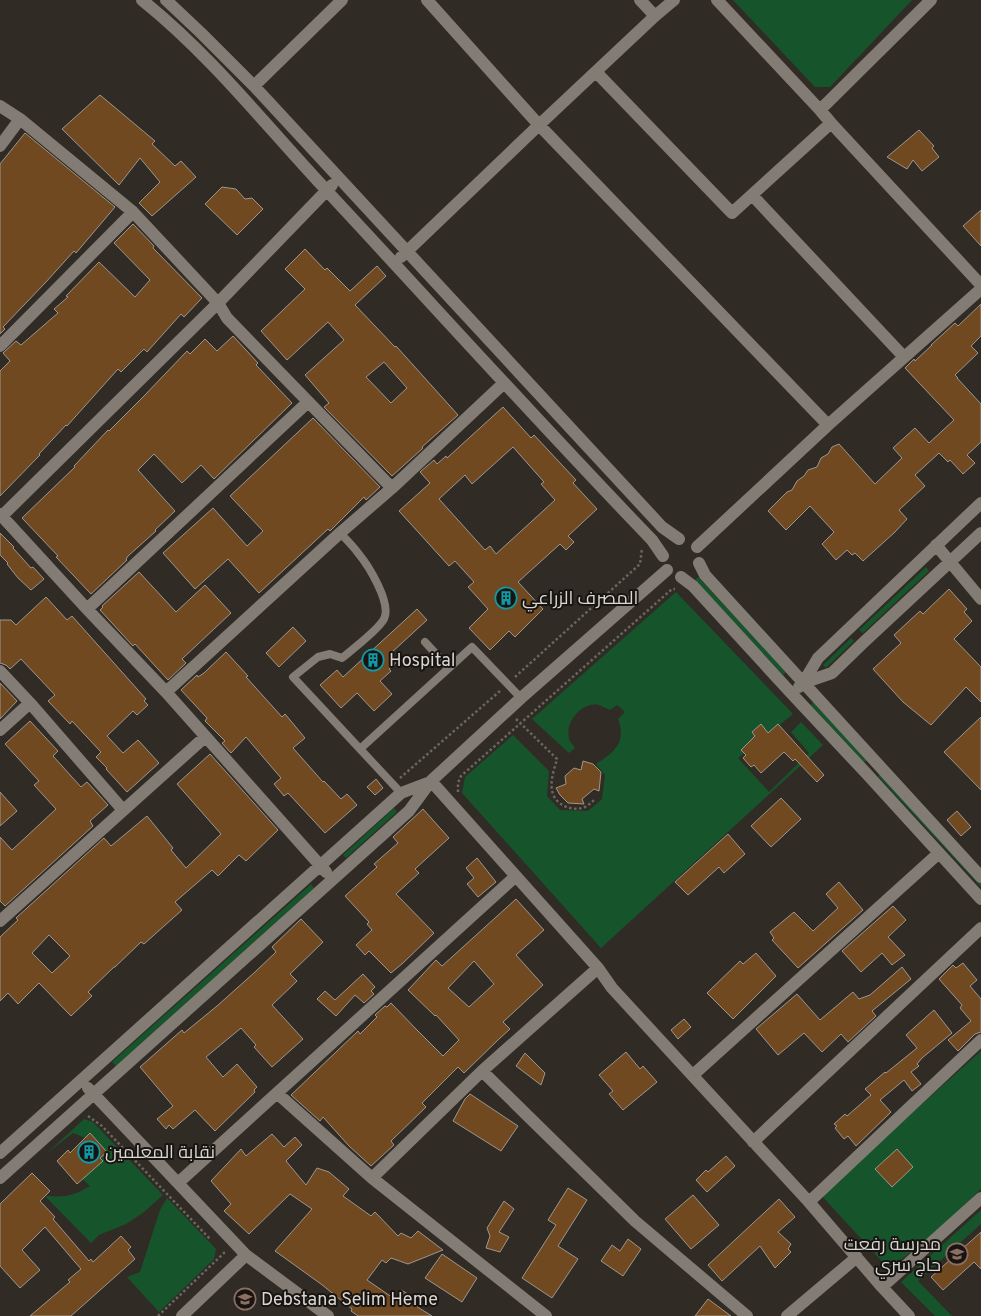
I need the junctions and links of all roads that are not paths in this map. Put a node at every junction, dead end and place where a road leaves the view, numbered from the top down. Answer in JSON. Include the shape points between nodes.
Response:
{"nodes":[{"id":1,"x":142,"y":0,"type":"edge"},
{"id":2,"x":166,"y":0,"type":"edge"},
{"id":3,"x":342,"y":0,"type":"edge"},
{"id":4,"x":427,"y":0,"type":"edge"},
{"id":5,"x":640,"y":0,"type":"edge"},
{"id":6,"x":674,"y":0,"type":"edge"},
{"id":7,"x":717,"y":0,"type":"edge"},
{"id":8,"x":931,"y":0,"type":"edge"},
{"id":9,"x":655,"y":16,"type":"junction"},
{"id":10,"x":596,"y":72,"type":"junction"},
{"id":11,"x":254,"y":86,"type":"junction"},
{"id":12,"x":0,"y":106,"type":"edge"},
{"id":13,"x":820,"y":110,"type":"junction"},
{"id":14,"x":20,"y":119,"type":"junction"},
{"id":15,"x":831,"y":123,"type":"junction"},
{"id":16,"x":539,"y":125,"type":"junction"},
{"id":17,"x":0,"y":146,"type":"edge"},
{"id":18,"x":339,"y":179,"type":"junction"},
{"id":19,"x":326,"y":191,"type":"junction"},
{"id":20,"x":752,"y":195,"type":"junction"},
{"id":21,"x":133,"y":212,"type":"junction"},
{"id":22,"x":408,"y":251,"type":"junction"},
{"id":23,"x":395,"y":264,"type":"junction"},
{"id":24,"x":981,"y":287,"type":"edge"},
{"id":25,"x":218,"y":303,"type":"junction"},
{"id":26,"x":0,"y":346,"type":"edge"},
{"id":27,"x":904,"y":357,"type":"junction"},
{"id":28,"x":504,"y":383,"type":"junction"},
{"id":29,"x":308,"y":402,"type":"junction"},
{"id":30,"x":828,"y":425,"type":"junction"},
{"id":31,"x":392,"y":488,"type":"junction"},
{"id":32,"x":981,"y":503,"type":"edge"},
{"id":33,"x":1,"y":515,"type":"edge"},
{"id":34,"x":340,"y":533,"type":"junction"},
{"id":35,"x":981,"y":533,"type":"edge"},
{"id":36,"x":680,"y":539,"type":"junction"},
{"id":37,"x":936,"y":546,"type":"junction"},
{"id":38,"x":697,"y":547,"type":"junction"},
{"id":39,"x":663,"y":556,"type":"junction"},
{"id":40,"x":951,"y":562,"type":"junction"},
{"id":41,"x":700,"y":564,"type":"junction"},
{"id":42,"x":667,"y":570,"type":"junction"},
{"id":43,"x":679,"y":583,"type":"junction"},
{"id":44,"x":981,"y":599,"type":"edge"},
{"id":45,"x":87,"y":609,"type":"junction"},
{"id":46,"x":850,"y":628,"type":"junction"},
{"id":47,"x":425,"y":642,"type":"dead end"},
{"id":48,"x":864,"y":642,"type":"junction"},
{"id":49,"x":449,"y":668,"type":"junction"},
{"id":50,"x":0,"y":671,"type":"edge"},
{"id":51,"x":804,"y":683,"type":"junction"},
{"id":52,"x":166,"y":692,"type":"junction"},
{"id":53,"x":792,"y":694,"type":"junction"},
{"id":54,"x":521,"y":698,"type":"junction"},
{"id":55,"x":30,"y":703,"type":"junction"},
{"id":56,"x":0,"y":730,"type":"edge"},
{"id":57,"x":205,"y":737,"type":"junction"},
{"id":58,"x":360,"y":749,"type":"junction"},
{"id":59,"x":877,"y":763,"type":"junction"},
{"id":60,"x":866,"y":773,"type":"junction"},
{"id":61,"x":431,"y":781,"type":"junction"},
{"id":62,"x":397,"y":789,"type":"junction"},
{"id":63,"x":123,"y":810,"type":"junction"},
{"id":64,"x":940,"y":853,"type":"junction"},
{"id":65,"x":320,"y":866,"type":"junction"},
{"id":66,"x":516,"y":876,"type":"junction"},
{"id":67,"x":981,"y":877,"type":"edge"},
{"id":68,"x":333,"y":879,"type":"junction"},
{"id":69,"x":981,"y":899,"type":"edge"},
{"id":70,"x":2,"y":914,"type":"edge"},
{"id":71,"x":981,"y":928,"type":"edge"},
{"id":72,"x":598,"y":968,"type":"junction"},
{"id":73,"x":981,"y":1040,"type":"edge"},
{"id":74,"x":482,"y":1071,"type":"junction"},
{"id":75,"x":693,"y":1075,"type":"junction"},
{"id":76,"x":82,"y":1081,"type":"junction"},
{"id":77,"x":94,"y":1093,"type":"junction"},
{"id":78,"x":278,"y":1094,"type":"junction"},
{"id":79,"x":753,"y":1142,"type":"junction"},
{"id":80,"x":2,"y":1149,"type":"edge"},
{"id":81,"x":17,"y":1163,"type":"junction"},
{"id":82,"x":0,"y":1178,"type":"edge"},
{"id":83,"x":372,"y":1178,"type":"junction"},
{"id":84,"x":178,"y":1183,"type":"junction"},
{"id":85,"x":981,"y":1198,"type":"edge"},
{"id":86,"x":810,"y":1202,"type":"junction"},
{"id":87,"x":246,"y":1255,"type":"junction"},
{"id":88,"x":857,"y":1257,"type":"junction"},
{"id":89,"x":882,"y":1286,"type":"junction"},
{"id":90,"x":182,"y":1316,"type":"edge"},
{"id":91,"x":328,"y":1316,"type":"edge"},
{"id":92,"x":546,"y":1316,"type":"edge"},
{"id":93,"x":747,"y":1316,"type":"edge"},
{"id":94,"x":787,"y":1316,"type":"edge"},
{"id":95,"x":909,"y":1316,"type":"edge"}],
"edges":[{"from":1,"to":19,"type":"street","via":[[219,72]]},
{"from":2,"to":11,"type":"street"},
{"from":3,"to":11,"type":"street"},
{"from":4,"to":16,"type":"street"},
{"from":5,"to":9,"type":"street"},
{"from":6,"to":9,"type":"street"},
{"from":7,"to":13,"type":"street"},
{"from":8,"to":13,"type":"street"},
{"from":9,"to":10,"type":"street"},
{"from":10,"to":16,"type":"street"},
{"from":10,"to":20,"type":"street","via":[[732,213]]},
{"from":11,"to":18,"type":"street"},
{"from":12,"to":14,"type":"street"},
{"from":13,"to":15,"type":"street"},
{"from":14,"to":17,"type":"street"},
{"from":14,"to":21,"type":"street"},
{"from":15,"to":20,"type":"street"},
{"from":15,"to":24,"type":"street"},
{"from":16,"to":22,"type":"street"},
{"from":16,"to":30,"type":"street"},
{"from":18,"to":19,"type":"street"},
{"from":18,"to":22,"type":"street"},
{"from":19,"to":23,"type":"street"},
{"from":19,"to":25,"type":"street"},
{"from":20,"to":27,"type":"street"},
{"from":21,"to":25,"type":"street"},
{"from":21,"to":26,"type":"street"},
{"from":22,"to":23,"type":"street"},
{"from":22,"to":36,"type":"street","via":[[662,527]]},
{"from":23,"to":28,"type":"street"},
{"from":24,"to":27,"type":"street"},
{"from":25,"to":29,"type":"street","via":[[227,318]]},
{"from":25,"to":33,"type":"street"},
{"from":27,"to":30,"type":"street"},
{"from":28,"to":31,"type":"street"},
{"from":28,"to":39,"type":"street","via":[[652,540]]},
{"from":29,"to":31,"type":"street"},
{"from":29,"to":45,"type":"street"},
{"from":30,"to":38,"type":"street"},
{"from":31,"to":34,"type":"street"},
{"from":32,"to":37,"type":"street"},
{"from":33,"to":45,"type":"street"},
{"from":34,"to":52,"type":"street"},
{"from":34,"to":58,"type":"lane","via":[[374,576],[386,605],[385,617],[342,658],[330,654],[318,657],[293,677]]},
{"from":35,"to":40,"type":"street"},
{"from":36,"to":38,"type":"street"},
{"from":36,"to":39,"type":"street","via":[[670,543]]},
{"from":37,"to":40,"type":"street"},
{"from":37,"to":46,"type":"street"},
{"from":38,"to":41,"type":"street"},
{"from":39,"to":42,"type":"street"},
{"from":40,"to":44,"type":"street"},
{"from":40,"to":48,"type":"street"},
{"from":41,"to":43,"type":"street"},
{"from":41,"to":51,"type":"street","via":[[706,575]]},
{"from":42,"to":43,"type":"street"},
{"from":42,"to":54,"type":"street"},
{"from":43,"to":53,"type":"street","via":[[693,586]]},
{"from":45,"to":52,"type":"street"},
{"from":46,"to":48,"type":"street"},
{"from":46,"to":51,"type":"street","via":[[818,658]]},
{"from":47,"to":49,"type":"lane"},
{"from":48,"to":51,"type":"street","via":[[832,673]]},
{"from":49,"to":54,"type":"lane","via":[[472,647]]},
{"from":49,"to":58,"type":"lane"},
{"from":50,"to":55,"type":"street"},
{"from":51,"to":53,"type":"street"},
{"from":51,"to":59,"type":"street"},
{"from":52,"to":57,"type":"street"},
{"from":53,"to":60,"type":"street"},
{"from":54,"to":61,"type":"street"},
{"from":55,"to":56,"type":"street"},
{"from":55,"to":63,"type":"street"},
{"from":57,"to":63,"type":"street"},
{"from":57,"to":65,"type":"street"},
{"from":58,"to":62,"type":"lane"},
{"from":59,"to":60,"type":"street"},
{"from":59,"to":67,"type":"street"},
{"from":60,"to":64,"type":"street"},
{"from":61,"to":62,"type":"street"},
{"from":61,"to":66,"type":"street"},
{"from":61,"to":68,"type":"street","via":[[409,811]]},
{"from":62,"to":65,"type":"street"},
{"from":63,"to":70,"type":"street"},
{"from":64,"to":69,"type":"street"},
{"from":64,"to":75,"type":"street"},
{"from":65,"to":68,"type":"street"},
{"from":65,"to":76,"type":"street"},
{"from":66,"to":72,"type":"street"},
{"from":66,"to":78,"type":"street"},
{"from":68,"to":77,"type":"street"},
{"from":71,"to":79,"type":"street"},
{"from":72,"to":74,"type":"street"},
{"from":72,"to":75,"type":"street","via":[[612,988]]},
{"from":73,"to":86,"type":"street"},
{"from":74,"to":83,"type":"street"},
{"from":74,"to":93,"type":"street","via":[[635,1221]]},
{"from":75,"to":79,"type":"street"},
{"from":76,"to":77,"type":"street"},
{"from":76,"to":80,"type":"street"},
{"from":77,"to":81,"type":"street"},
{"from":77,"to":84,"type":"street"},
{"from":78,"to":83,"type":"street"},
{"from":78,"to":84,"type":"street"},
{"from":79,"to":86,"type":"street"},
{"from":80,"to":81,"type":"street"},
{"from":81,"to":82,"type":"street"},
{"from":83,"to":92,"type":"street"},
{"from":84,"to":87,"type":"street"},
{"from":85,"to":89,"type":"street"},
{"from":86,"to":88,"type":"street"},
{"from":87,"to":90,"type":"street"},
{"from":87,"to":91,"type":"street"},
{"from":88,"to":89,"type":"street"},
{"from":88,"to":94,"type":"street"},
{"from":89,"to":95,"type":"street"}]}
